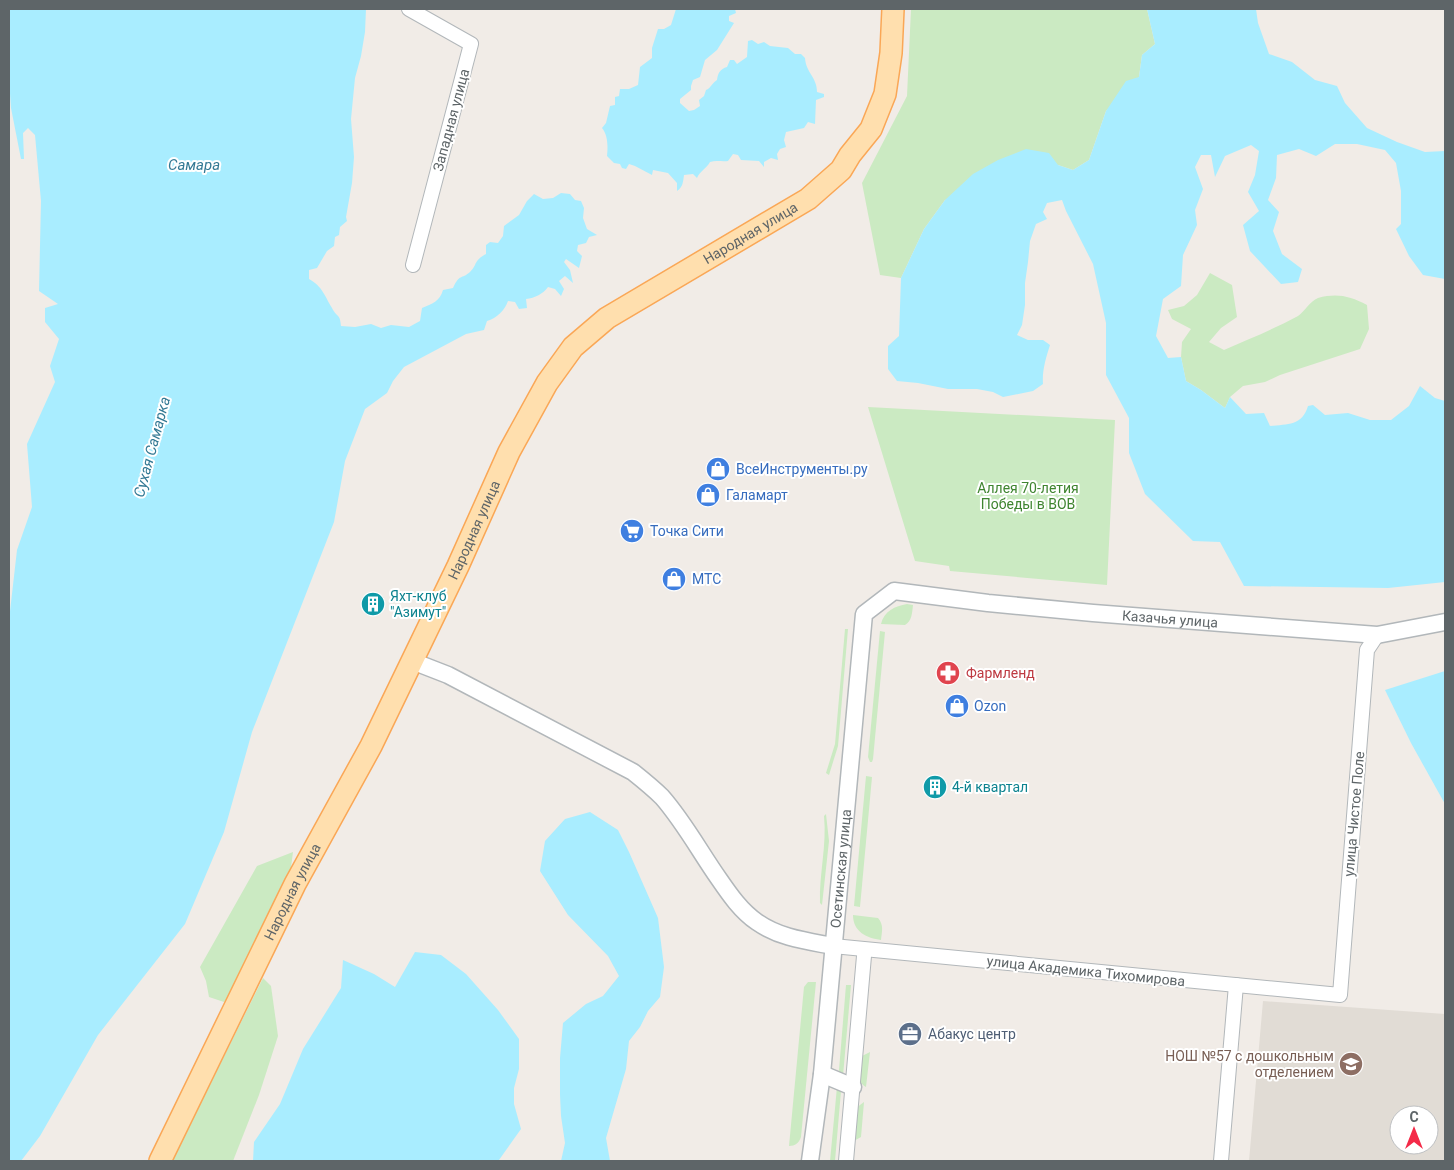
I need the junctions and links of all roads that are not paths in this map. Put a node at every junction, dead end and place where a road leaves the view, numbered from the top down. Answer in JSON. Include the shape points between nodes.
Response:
{"nodes":[{"id":1,"x":409,"y":9,"type":"edge"},
{"id":2,"x":894,"y":9,"type":"edge"},
{"id":3,"x":413,"y":265,"type":"dead end"},
{"id":4,"x":894,"y":591,"type":"joint"},
{"id":5,"x":1445,"y":622,"type":"edge"},
{"id":6,"x":1377,"y":634,"type":"junction"},
{"id":7,"x":412,"y":661,"type":"junction"},
{"id":8,"x":833,"y":946,"type":"junction"},
{"id":9,"x":864,"y":956,"type":"dead end"},
{"id":10,"x":1236,"y":985,"type":"junction"},
{"id":11,"x":1340,"y":995,"type":"joint"},
{"id":12,"x":822,"y":1074,"type":"junction"},
{"id":13,"x":853,"y":1087,"type":"junction"},
{"id":14,"x":160,"y":1161,"type":"edge"},
{"id":15,"x":810,"y":1161,"type":"edge"},
{"id":16,"x":846,"y":1161,"type":"edge"},
{"id":17,"x":1221,"y":1161,"type":"edge"}],
"edges":[{"from":1,"to":3,"type":"street","name":"Западная улица","via":[[471,44]]},
{"from":2,"to":7,"type":"main road","name":"Народная улица","via":[[885,94],[871,129],[841,170],[808,199],[607,318],[563,361],[547,383],[510,452]]},
{"from":4,"to":6,"type":"street","name":"Казачья улица","via":[[1093,613]]},
{"from":4,"to":8,"type":"street","name":"Осетинская улица","via":[[864,614]]},
{"from":5,"to":6,"type":"street","name":"Казачья улица"},
{"from":6,"to":11,"type":"street","name":"улица Чистое Поле","via":[[1367,650]]},
{"from":7,"to":8,"type":"street","via":[[448,675],[633,772],[662,798],[734,900],[750,916],[782,935]]},
{"from":7,"to":14,"type":"main road","name":"Народная улица","via":[[371,746],[295,884]]},
{"from":8,"to":10,"type":"street","name":"улица Академика Тихомирова"},
{"from":8,"to":12,"type":"street","name":"Осетинская улица"},
{"from":9,"to":13,"type":"street"},
{"from":10,"to":11,"type":"street","name":"улица Академика Тихомирова"},
{"from":10,"to":17,"type":"street"},
{"from":12,"to":13,"type":"street"},
{"from":12,"to":15,"type":"street","name":"Осетинская улица"},
{"from":13,"to":16,"type":"street"}]}
